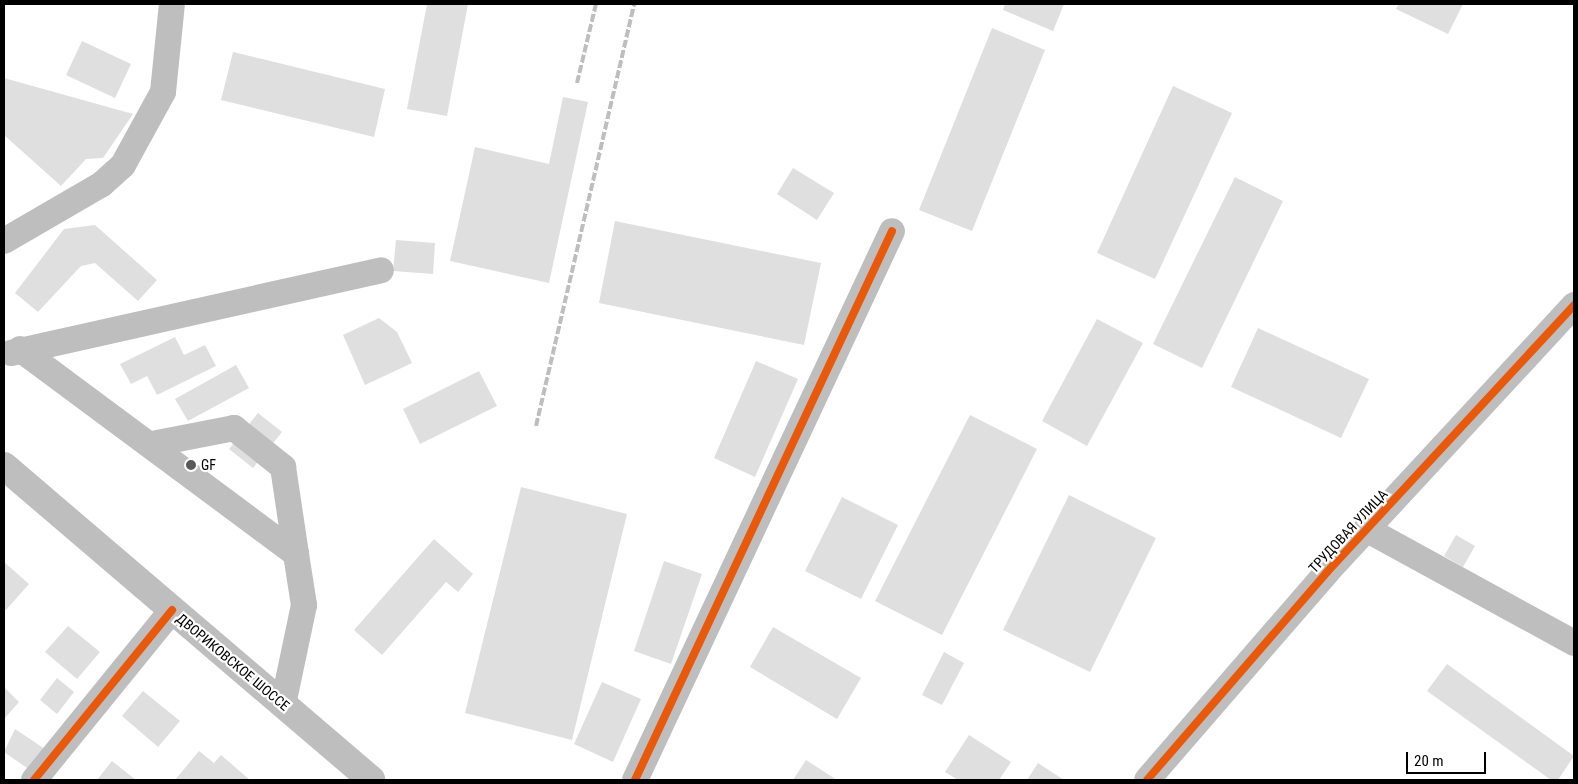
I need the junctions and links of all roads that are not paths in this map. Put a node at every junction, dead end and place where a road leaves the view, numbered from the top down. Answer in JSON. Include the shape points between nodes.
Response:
{"nodes":[{"id":1,"x":172,"y":4,"type":"edge"},
{"id":2,"x":892,"y":231,"type":"dead end"},
{"id":3,"x":4,"y":240,"type":"edge"},
{"id":4,"x":380,"y":270,"type":"dead end"},
{"id":5,"x":1574,"y":305,"type":"edge"},
{"id":6,"x":12,"y":353,"type":"edge"},
{"id":7,"x":152,"y":444,"type":"junction"},
{"id":8,"x":4,"y":466,"type":"edge"},
{"id":9,"x":1366,"y":529,"type":"junction"},
{"id":10,"x":296,"y":554,"type":"junction"},
{"id":11,"x":172,"y":610,"type":"junction"},
{"id":12,"x":1574,"y":643,"type":"edge"},
{"id":13,"x":283,"y":705,"type":"junction"},
{"id":14,"x":34,"y":780,"type":"edge"},
{"id":15,"x":371,"y":780,"type":"edge"},
{"id":16,"x":635,"y":780,"type":"edge"},
{"id":17,"x":1147,"y":780,"type":"edge"}],
"edges":[{"from":1,"to":3,"type":"street","via":[[163,92],[123,165],[102,184]]},
{"from":2,"to":16,"type":"street"},
{"from":4,"to":6,"type":"street"},
{"from":5,"to":9,"type":"street","name":"ТРУДОВАЯ УЛИЦА"},
{"from":6,"to":7,"type":"street"},
{"from":7,"to":10,"type":"street"},
{"from":7,"to":10,"type":"street","via":[[234,428],[283,467]]},
{"from":8,"to":11,"type":"main road","name":"ДВОРИКОВСКОЕ ШОССЕ"},
{"from":9,"to":12,"type":"street"},
{"from":9,"to":17,"type":"street","name":"ТРУДОВАЯ УЛИЦА"},
{"from":10,"to":13,"type":"street","via":[[304,605]]},
{"from":11,"to":13,"type":"main road","name":"ДВОРИКОВСКОЕ ШОССЕ"},
{"from":11,"to":14,"type":"street"},
{"from":13,"to":15,"type":"main road","name":"ДВОРИКОВСКОЕ ШОССЕ"}]}
